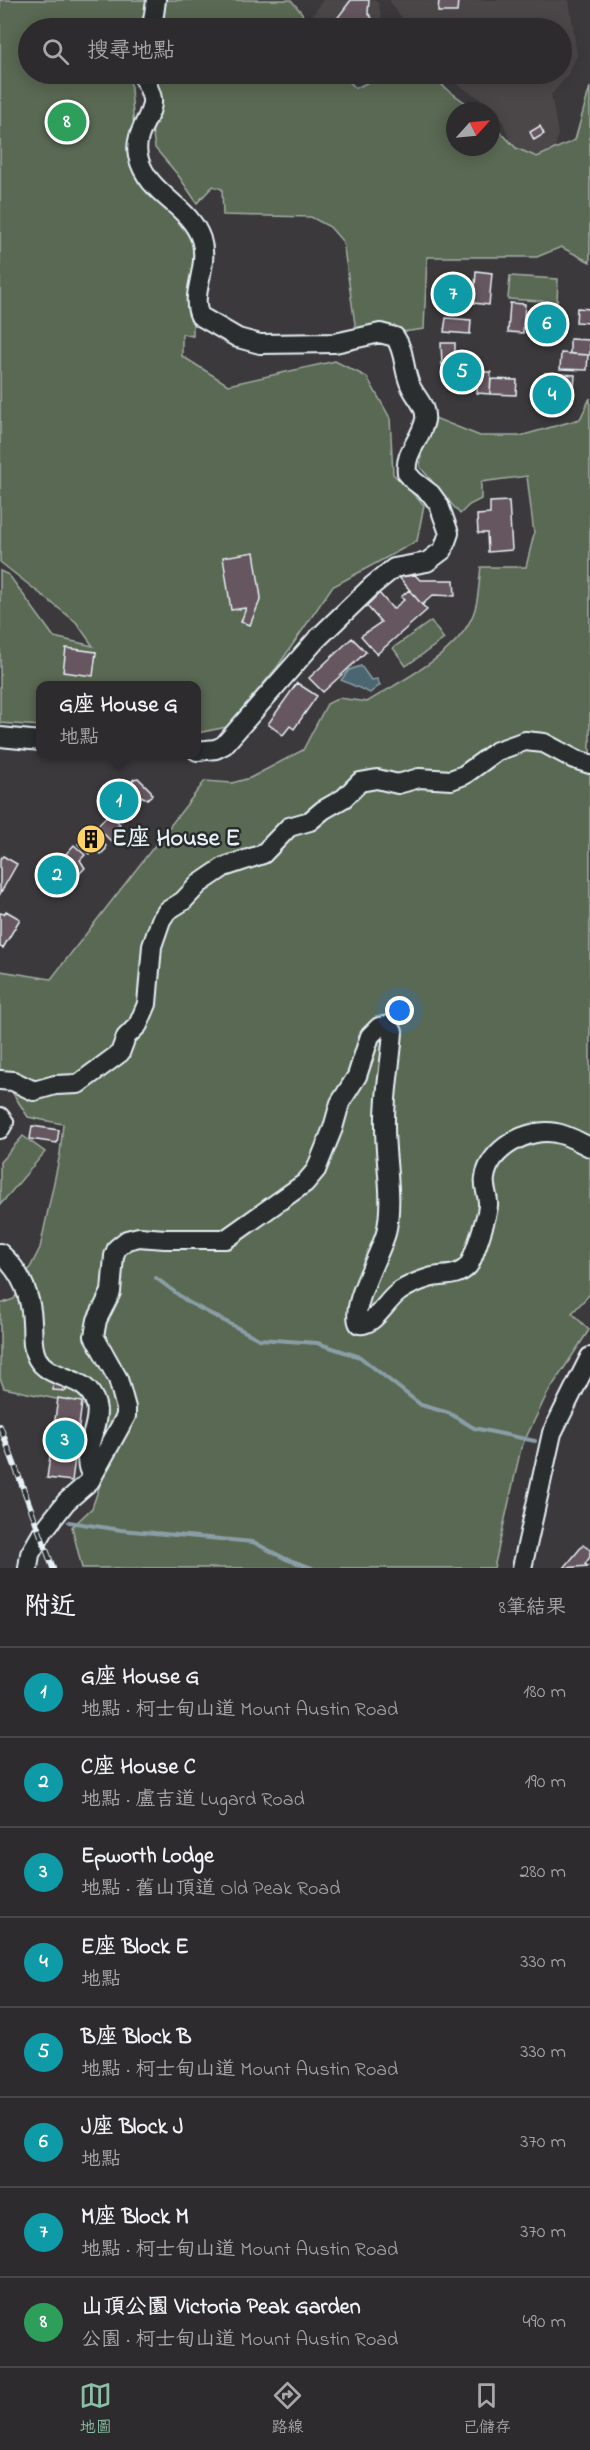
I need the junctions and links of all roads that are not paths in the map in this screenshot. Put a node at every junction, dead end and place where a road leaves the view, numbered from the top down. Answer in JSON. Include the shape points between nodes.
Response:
{"nodes":[{"id":1,"x":156,"y":0,"type":"edge"},
{"id":2,"x":153,"y":18,"type":"edge"},
{"id":3,"x":146,"y":84,"type":"edge"},
{"id":4,"x":0,"y":736,"type":"edge"},
{"id":5,"x":36,"y":740,"type":"edge"},
{"id":6,"x":201,"y":751,"type":"edge"},
{"id":7,"x":590,"y":764,"type":"edge"},
{"id":8,"x":0,"y":1080,"type":"edge"},
{"id":9,"x":0,"y":1118,"type":"edge"},
{"id":10,"x":0,"y":1129,"type":"edge"},
{"id":11,"x":590,"y":1147,"type":"edge"},
{"id":12,"x":0,"y":1253,"type":"edge"},
{"id":13,"x":590,"y":1357,"type":"edge"},
{"id":14,"x":93,"y":1476,"type":"junction"},
{"id":15,"x":30,"y":1563,"type":"edge"},
{"id":16,"x":522,"y":1568,"type":"edge"}],
"edges":[{"from":1,"to":2,"type":"street"},
{"from":3,"to":6,"type":"street","via":[[152,105],[138,136],[137,152],[149,183],[186,216],[200,238],[204,266],[196,300],[200,316],[238,338],[260,344],[335,343],[380,333],[395,337],[409,382],[425,415],[408,454],[407,473],[436,500],[449,533],[446,546],[434,558],[394,568],[373,585],[316,640],[224,745]]},
{"from":4,"to":5,"type":"street"},
{"from":7,"to":8,"type":"street","via":[[544,743],[525,741],[497,751],[451,780],[360,782],[310,821],[289,827],[263,854],[227,865],[167,911],[152,946],[147,1004],[118,1055],[76,1085],[34,1091],[13,1081]]},
{"from":9,"to":10,"type":"street","via":[[4,1122]]},
{"from":11,"to":14,"type":"street","via":[[544,1132],[502,1148],[486,1174],[488,1212],[469,1264],[458,1273],[410,1285],[388,1300],[368,1323],[359,1324],[356,1319],[360,1301],[383,1244],[389,1216],[385,1119],[393,1031],[389,1025],[379,1027],[369,1040],[357,1076],[340,1103],[316,1170],[308,1181],[225,1239],[139,1237],[117,1248],[111,1293],[94,1334],[114,1370],[126,1414]]},
{"from":12,"to":14,"type":"street","via":[[13,1265],[28,1296],[37,1358],[47,1369],[82,1385],[95,1402],[97,1419],[87,1461]]},
{"from":13,"to":16,"type":"street","via":[[550,1440]]},
{"from":14,"to":15,"type":"street","via":[[44,1530]]}]}
